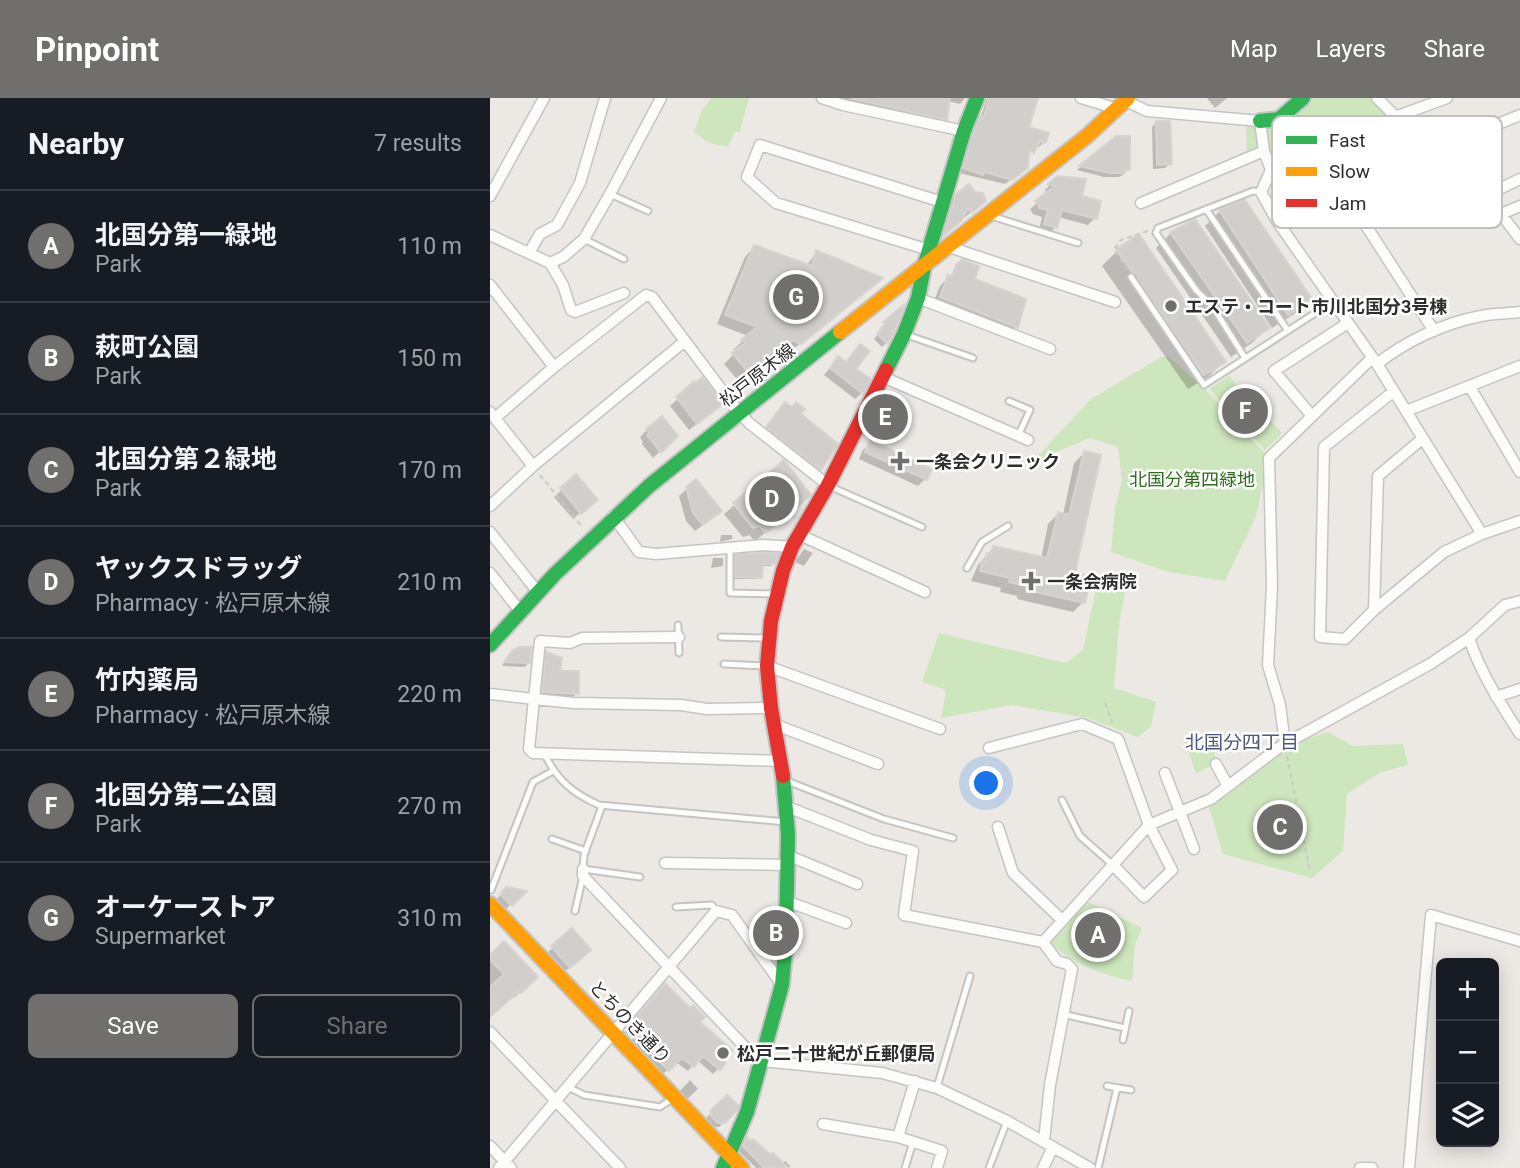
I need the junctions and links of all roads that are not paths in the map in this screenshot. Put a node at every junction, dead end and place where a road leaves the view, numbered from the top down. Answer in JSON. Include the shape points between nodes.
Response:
{"nodes":[{"id":1,"x":544,"y":98,"type":"edge"},
{"id":2,"x":605,"y":98,"type":"edge"},
{"id":3,"x":661,"y":98,"type":"edge"},
{"id":4,"x":822,"y":98,"type":"edge"},
{"id":5,"x":977,"y":98,"type":"edge"},
{"id":6,"x":1081,"y":98,"type":"edge"},
{"id":7,"x":1303,"y":98,"type":"edge"},
{"id":8,"x":1377,"y":98,"type":"edge"},
{"id":9,"x":1447,"y":98,"type":"edge"},
{"id":10,"x":1124,"y":102,"type":"edge"},
{"id":11,"x":1520,"y":115,"type":"edge"},
{"id":12,"x":1281,"y":116,"type":"edge"},
{"id":13,"x":1394,"y":116,"type":"joint"},
{"id":14,"x":1272,"y":119,"type":"edge"},
{"id":15,"x":1260,"y":121,"type":"junction"},
{"id":16,"x":1502,"y":122,"type":"edge"},
{"id":17,"x":964,"y":131,"type":"junction"},
{"id":18,"x":1264,"y":151,"type":"junction"},
{"id":19,"x":1271,"y":170,"type":"joint"},
{"id":20,"x":1520,"y":179,"type":"edge"},
{"id":21,"x":1502,"y":188,"type":"edge"},
{"id":22,"x":1261,"y":192,"type":"junction"},
{"id":23,"x":611,"y":194,"type":"junction"},
{"id":24,"x":490,"y":196,"type":"edge"},
{"id":25,"x":942,"y":202,"type":"junction"},
{"id":26,"x":1141,"y":202,"type":"dead end"},
{"id":27,"x":1520,"y":206,"type":"edge"},
{"id":28,"x":1206,"y":209,"type":"junction"},
{"id":29,"x":648,"y":211,"type":"dead end"},
{"id":30,"x":1272,"y":212,"type":"edge"},
{"id":31,"x":1502,"y":214,"type":"edge"},
{"id":32,"x":987,"y":215,"type":"junction"},
{"id":33,"x":1502,"y":215,"type":"edge"},
{"id":34,"x":1282,"y":228,"type":"edge"},
{"id":35,"x":1368,"y":228,"type":"edge"},
{"id":36,"x":490,"y":235,"type":"edge"},
{"id":37,"x":584,"y":239,"type":"junction"},
{"id":38,"x":1520,"y":239,"type":"edge"},
{"id":39,"x":1078,"y":243,"type":"dead end"},
{"id":40,"x":949,"y":247,"type":"junction"},
{"id":41,"x":929,"y":250,"type":"junction"},
{"id":42,"x":529,"y":253,"type":"junction"},
{"id":43,"x":624,"y":259,"type":"dead end"},
{"id":44,"x":550,"y":263,"type":"junction"},
{"id":45,"x":924,"y":267,"type":"junction"},
{"id":46,"x":1131,"y":277,"type":"road end"},
{"id":47,"x":490,"y":285,"type":"edge"},
{"id":48,"x":624,"y":293,"type":"dead end"},
{"id":49,"x":918,"y":298,"type":"junction"},
{"id":50,"x":1332,"y":299,"type":"junction"},
{"id":51,"x":1115,"y":302,"type":"dead end"},
{"id":52,"x":1520,"y":313,"type":"edge"},
{"id":53,"x":1348,"y":323,"type":"junction"},
{"id":54,"x":1288,"y":331,"type":"junction"},
{"id":55,"x":1434,"y":331,"type":"junction"},
{"id":56,"x":904,"y":334,"type":"junction"},
{"id":57,"x":685,"y":341,"type":"junction"},
{"id":58,"x":1050,"y":349,"type":"dead end"},
{"id":59,"x":973,"y":358,"type":"dead end"},
{"id":60,"x":1245,"y":358,"type":"junction"},
{"id":61,"x":1374,"y":361,"type":"junction"},
{"id":62,"x":1520,"y":366,"type":"edge"},
{"id":63,"x":554,"y":367,"type":"junction"},
{"id":64,"x":883,"y":377,"type":"junction"},
{"id":65,"x":1470,"y":387,"type":"junction"},
{"id":66,"x":1394,"y":391,"type":"junction"},
{"id":67,"x":1009,"y":401,"type":"dead end"},
{"id":68,"x":1406,"y":411,"type":"junction"},
{"id":69,"x":740,"y":412,"type":"junction"},
{"id":70,"x":493,"y":415,"type":"edge"},
{"id":71,"x":1312,"y":416,"type":"junction"},
{"id":72,"x":1018,"y":436,"type":"junction"},
{"id":73,"x":1422,"y":439,"type":"junction"},
{"id":74,"x":1028,"y":440,"type":"dead end"},
{"id":75,"x":533,"y":466,"type":"junction"},
{"id":76,"x":1520,"y":472,"type":"edge"},
{"id":77,"x":828,"y":485,"type":"junction"},
{"id":78,"x":490,"y":506,"type":"edge"},
{"id":79,"x":613,"y":516,"type":"junction"},
{"id":80,"x":1520,"y":521,"type":"edge"},
{"id":81,"x":1008,"y":526,"type":"dead end"},
{"id":82,"x":922,"y":527,"type":"dead end"},
{"id":83,"x":490,"y":532,"type":"edge"},
{"id":84,"x":1482,"y":534,"type":"junction"},
{"id":85,"x":796,"y":541,"type":"junction"},
{"id":86,"x":730,"y":548,"type":"junction"},
{"id":87,"x":967,"y":568,"type":"dead end"},
{"id":88,"x":490,"y":573,"type":"edge"},
{"id":89,"x":537,"y":591,"type":"junction"},
{"id":90,"x":925,"y":592,"type":"dead end"},
{"id":91,"x":778,"y":594,"type":"junction"},
{"id":92,"x":1520,"y":601,"type":"edge"},
{"id":93,"x":1374,"y":610,"type":"junction"},
{"id":94,"x":520,"y":611,"type":"junction"},
{"id":95,"x":678,"y":625,"type":"dead end"},
{"id":96,"x":679,"y":637,"type":"junction"},
{"id":97,"x":721,"y":637,"type":"dead end"},
{"id":98,"x":769,"y":638,"type":"junction"},
{"id":99,"x":1469,"y":638,"type":"junction"},
{"id":100,"x":490,"y":645,"type":"edge"},
{"id":101,"x":679,"y":653,"type":"dead end"},
{"id":102,"x":724,"y":664,"type":"dead end"},
{"id":103,"x":767,"y":666,"type":"junction"},
{"id":104,"x":1520,"y":689,"type":"edge"},
{"id":105,"x":490,"y":694,"type":"edge"},
{"id":106,"x":1496,"y":697,"type":"junction"},
{"id":107,"x":534,"y":699,"type":"junction"},
{"id":108,"x":772,"y":708,"type":"junction"},
{"id":109,"x":776,"y":725,"type":"junction"},
{"id":110,"x":940,"y":729,"type":"dead end"},
{"id":111,"x":1520,"y":734,"type":"edge"},
{"id":112,"x":1285,"y":744,"type":"junction"},
{"id":113,"x":989,"y":748,"type":"dead end"},
{"id":114,"x":544,"y":754,"type":"junction"},
{"id":115,"x":782,"y":761,"type":"junction"},
{"id":116,"x":878,"y":764,"type":"dead end"},
{"id":117,"x":1216,"y":764,"type":"dead end"},
{"id":118,"x":553,"y":771,"type":"junction"},
{"id":119,"x":1166,"y":773,"type":"dead end"},
{"id":120,"x":783,"y":780,"type":"junction"},
{"id":121,"x":1228,"y":786,"type":"junction"},
{"id":122,"x":1062,"y":800,"type":"dead end"},
{"id":123,"x":602,"y":806,"type":"junction"},
{"id":124,"x":785,"y":806,"type":"junction"},
{"id":125,"x":1181,"y":812,"type":"junction"},
{"id":126,"x":787,"y":822,"type":"junction"},
{"id":127,"x":1149,"y":825,"type":"junction"},
{"id":128,"x":998,"y":827,"type":"dead end"},
{"id":129,"x":953,"y":838,"type":"dead end"},
{"id":130,"x":552,"y":839,"type":"dead end"},
{"id":131,"x":1194,"y":849,"type":"dead end"},
{"id":132,"x":586,"y":851,"type":"junction"},
{"id":133,"x":787,"y":860,"type":"junction"},
{"id":134,"x":665,"y":863,"type":"dead end"},
{"id":135,"x":1113,"y":865,"type":"junction"},
{"id":136,"x":583,"y":872,"type":"junction"},
{"id":137,"x":640,"y":877,"type":"dead end"},
{"id":138,"x":858,"y":884,"type":"dead end"},
{"id":139,"x":491,"y":891,"type":"edge"},
{"id":140,"x":786,"y":901,"type":"junction"},
{"id":141,"x":490,"y":904,"type":"edge"},
{"id":142,"x":676,"y":907,"type":"dead end"},
{"id":143,"x":575,"y":911,"type":"dead end"},
{"id":144,"x":716,"y":911,"type":"junction"},
{"id":145,"x":1062,"y":920,"type":"junction"},
{"id":146,"x":846,"y":923,"type":"dead end"},
{"id":147,"x":1520,"y":941,"type":"edge"},
{"id":148,"x":1043,"y":942,"type":"junction"},
{"id":149,"x":668,"y":967,"type":"junction"},
{"id":150,"x":970,"y":976,"type":"dead end"},
{"id":151,"x":782,"y":985,"type":"junction"},
{"id":152,"x":1129,"y":1011,"type":"dead end"},
{"id":153,"x":1062,"y":1014,"type":"junction"},
{"id":154,"x":1125,"y":1028,"type":"junction"},
{"id":155,"x":490,"y":1031,"type":"edge"},
{"id":156,"x":613,"y":1032,"type":"junction"},
{"id":157,"x":1123,"y":1040,"type":"dead end"},
{"id":158,"x":762,"y":1062,"type":"junction"},
{"id":159,"x":915,"y":1082,"type":"junction"},
{"id":160,"x":566,"y":1086,"type":"junction"},
{"id":161,"x":1107,"y":1086,"type":"dead end"},
{"id":162,"x":937,"y":1088,"type":"junction"},
{"id":163,"x":1118,"y":1088,"type":"junction"},
{"id":164,"x":1130,"y":1090,"type":"dead end"},
{"id":165,"x":675,"y":1097,"type":"junction"},
{"id":166,"x":555,"y":1100,"type":"junction"},
{"id":167,"x":1007,"y":1121,"type":"junction"},
{"id":168,"x":823,"y":1124,"type":"dead end"},
{"id":169,"x":898,"y":1137,"type":"junction"},
{"id":170,"x":913,"y":1142,"type":"junction"},
{"id":171,"x":1048,"y":1144,"type":"junction"},
{"id":172,"x":490,"y":1146,"type":"edge"},
{"id":173,"x":726,"y":1161,"type":"edge"},
{"id":174,"x":505,"y":1166,"type":"edge"},
{"id":175,"x":620,"y":1168,"type":"edge"},
{"id":176,"x":742,"y":1168,"type":"edge"},
{"id":177,"x":905,"y":1168,"type":"edge"},
{"id":178,"x":937,"y":1168,"type":"edge"},
{"id":179,"x":989,"y":1168,"type":"edge"},
{"id":180,"x":1043,"y":1168,"type":"edge"},
{"id":181,"x":1090,"y":1168,"type":"edge"},
{"id":182,"x":1098,"y":1168,"type":"edge"},
{"id":183,"x":1360,"y":1168,"type":"edge"},
{"id":184,"x":1373,"y":1168,"type":"edge"},
{"id":185,"x":1409,"y":1168,"type":"edge"}],
"edges":[{"from":1,"to":24,"type":"street"},
{"from":2,"to":42,"type":"street","via":[[580,183],[557,225],[540,234]]},
{"from":3,"to":23,"type":"street"},
{"from":4,"to":17,"type":"street"},
{"from":5,"to":17,"type":"street"},
{"from":6,"to":10,"type":"street"},
{"from":7,"to":12,"type":"street"},
{"from":8,"to":13,"type":"street"},
{"from":9,"to":13,"type":"street"},
{"from":10,"to":15,"type":"street","via":[[1147,111]]},
{"from":10,"to":32,"type":"street","name":"松戸原木線"},
{"from":11,"to":16,"type":"street"},
{"from":14,"to":15,"type":"street"},
{"from":15,"to":18,"type":"street"},
{"from":17,"to":25,"type":"street"},
{"from":18,"to":19,"type":"street"},
{"from":18,"to":26,"type":"street"},
{"from":19,"to":22,"type":"street"},
{"from":20,"to":21,"type":"street"},
{"from":22,"to":28,"type":"lane"},
{"from":22,"to":30,"type":"street"},
{"from":23,"to":29,"type":"lane"},
{"from":23,"to":37,"type":"street"},
{"from":25,"to":41,"type":"street"},
{"from":25,"to":41,"type":"street","via":[[760,145],[747,177],[776,203]]},
{"from":27,"to":31,"type":"street"},
{"from":28,"to":54,"type":"lane"},
{"from":28,"to":60,"type":"lane","via":[[1157,228],[1156,233],[1213,307]]},
{"from":32,"to":39,"type":"lane"},
{"from":32,"to":40,"type":"street","name":"松戸原木線"},
{"from":33,"to":38,"type":"street"},
{"from":34,"to":50,"type":"street"},
{"from":35,"to":55,"type":"street"},
{"from":36,"to":42,"type":"street"},
{"from":37,"to":43,"type":"lane"},
{"from":37,"to":44,"type":"street"},
{"from":40,"to":45,"type":"street","name":"松戸原木線"},
{"from":40,"to":51,"type":"street"},
{"from":41,"to":45,"type":"street"},
{"from":42,"to":44,"type":"street"},
{"from":44,"to":48,"type":"street","via":[[575,312]]},
{"from":45,"to":49,"type":"street"},
{"from":45,"to":69,"type":"street","name":"松戸原木線"},
{"from":46,"to":60,"type":"lane","via":[[1204,385]]},
{"from":47,"to":63,"type":"street"},
{"from":49,"to":56,"type":"street"},
{"from":49,"to":58,"type":"street"},
{"from":50,"to":53,"type":"street"},
{"from":50,"to":54,"type":"lane"},
{"from":52,"to":55,"type":"street","via":[[1481,316]]},
{"from":53,"to":61,"type":"street"},
{"from":53,"to":71,"type":"street","via":[[1274,372]]},
{"from":54,"to":60,"type":"lane"},
{"from":55,"to":61,"type":"street"},
{"from":56,"to":59,"type":"lane"},
{"from":56,"to":64,"type":"street"},
{"from":57,"to":63,"type":"street","via":[[646,295]]},
{"from":57,"to":69,"type":"street"},
{"from":57,"to":75,"type":"street"},
{"from":61,"to":66,"type":"street"},
{"from":61,"to":71,"type":"street"},
{"from":62,"to":65,"type":"street"},
{"from":63,"to":70,"type":"street"},
{"from":64,"to":72,"type":"street"},
{"from":64,"to":77,"type":"street"},
{"from":65,"to":68,"type":"street"},
{"from":65,"to":76,"type":"street"},
{"from":66,"to":68,"type":"street"},
{"from":66,"to":93,"type":"street","via":[[1324,447],[1320,637],[1345,639]]},
{"from":67,"to":72,"type":"lane","via":[[1030,410]]},
{"from":68,"to":73,"type":"street"},
{"from":69,"to":77,"type":"street"},
{"from":69,"to":79,"type":"street","name":"松戸原木線"},
{"from":70,"to":75,"type":"street"},
{"from":71,"to":112,"type":"street","via":[[1269,458],[1272,589],[1268,665]]},
{"from":72,"to":74,"type":"street"},
{"from":73,"to":84,"type":"street"},
{"from":73,"to":93,"type":"street","via":[[1378,476]]},
{"from":75,"to":78,"type":"street"},
{"from":77,"to":82,"type":"lane"},
{"from":77,"to":85,"type":"street"},
{"from":79,"to":86,"type":"street","via":[[639,552]]},
{"from":79,"to":89,"type":"street","name":"松戸原木線"},
{"from":80,"to":84,"type":"street"},
{"from":81,"to":87,"type":"lane","via":[[982,542]]},
{"from":83,"to":89,"type":"street"},
{"from":84,"to":93,"type":"street","via":[[1444,552]]},
{"from":85,"to":86,"type":"street"},
{"from":85,"to":90,"type":"street"},
{"from":85,"to":91,"type":"street"},
{"from":86,"to":91,"type":"lane","via":[[730,593]]},
{"from":88,"to":94,"type":"street"},
{"from":89,"to":94,"type":"street","name":"松戸原木線"},
{"from":91,"to":98,"type":"street"},
{"from":92,"to":99,"type":"street","via":[[1506,605]]},
{"from":94,"to":100,"type":"street","name":"松戸原木線"},
{"from":95,"to":96,"type":"lane"},
{"from":96,"to":101,"type":"lane"},
{"from":96,"to":107,"type":"street","via":[[540,641]]},
{"from":97,"to":98,"type":"lane"},
{"from":98,"to":103,"type":"street"},
{"from":99,"to":106,"type":"street"},
{"from":99,"to":112,"type":"street"},
{"from":102,"to":103,"type":"lane"},
{"from":103,"to":108,"type":"street"},
{"from":103,"to":110,"type":"street"},
{"from":104,"to":106,"type":"street"},
{"from":105,"to":107,"type":"street"},
{"from":106,"to":111,"type":"street"},
{"from":107,"to":108,"type":"street"},
{"from":107,"to":114,"type":"street","via":[[529,749]]},
{"from":108,"to":109,"type":"street"},
{"from":109,"to":115,"type":"street"},
{"from":109,"to":116,"type":"street"},
{"from":112,"to":121,"type":"street"},
{"from":113,"to":127,"type":"street","via":[[1082,724],[1118,739]]},
{"from":114,"to":115,"type":"street"},
{"from":114,"to":118,"type":"lane"},
{"from":115,"to":120,"type":"street"},
{"from":117,"to":121,"type":"street"},
{"from":118,"to":123,"type":"lane","via":[[580,797]]},
{"from":118,"to":139,"type":"lane","via":[[533,782]]},
{"from":119,"to":125,"type":"street"},
{"from":120,"to":124,"type":"street"},
{"from":120,"to":129,"type":"lane","via":[[884,819]]},
{"from":121,"to":125,"type":"street"},
{"from":122,"to":135,"type":"lane","via":[[1080,836]]},
{"from":123,"to":126,"type":"lane"},
{"from":123,"to":132,"type":"lane"},
{"from":124,"to":126,"type":"street"},
{"from":124,"to":148,"type":"street","via":[[913,852],[904,915]]},
{"from":125,"to":127,"type":"street"},
{"from":125,"to":131,"type":"street"},
{"from":126,"to":133,"type":"street"},
{"from":127,"to":135,"type":"street"},
{"from":127,"to":135,"type":"street","via":[[1172,870],[1144,897]]},
{"from":128,"to":145,"type":"street","via":[[1013,873]]},
{"from":130,"to":132,"type":"lane"},
{"from":132,"to":136,"type":"lane"},
{"from":133,"to":134,"type":"street"},
{"from":133,"to":138,"type":"street"},
{"from":133,"to":140,"type":"street"},
{"from":135,"to":145,"type":"street"},
{"from":136,"to":137,"type":"lane"},
{"from":136,"to":143,"type":"lane"},
{"from":136,"to":149,"type":"street"},
{"from":140,"to":146,"type":"street"},
{"from":140,"to":151,"type":"street"},
{"from":141,"to":156,"type":"street","name":"とちのき通り"},
{"from":142,"to":144,"type":"lane","via":[[712,905]]},
{"from":144,"to":149,"type":"street"},
{"from":144,"to":151,"type":"street","via":[[732,915]]},
{"from":145,"to":148,"type":"street"},
{"from":147,"to":185,"type":"street","via":[[1431,915]]},
{"from":148,"to":153,"type":"street","via":[[1057,961],[1072,969]]},
{"from":149,"to":156,"type":"street"},
{"from":149,"to":158,"type":"street"},
{"from":150,"to":162,"type":"lane"},
{"from":151,"to":158,"type":"street"},
{"from":152,"to":154,"type":"lane"},
{"from":153,"to":154,"type":"lane"},
{"from":153,"to":171,"type":"street","via":[[1050,1085]]},
{"from":154,"to":157,"type":"lane"},
{"from":155,"to":166,"type":"street"},
{"from":156,"to":160,"type":"street"},
{"from":156,"to":165,"type":"street","name":"とちのき通り"},
{"from":158,"to":159,"type":"street","via":[[882,1073]]},
{"from":158,"to":173,"type":"street"},
{"from":159,"to":162,"type":"street"},
{"from":159,"to":169,"type":"street"},
{"from":160,"to":165,"type":"lane","via":[[584,1095],[660,1107]]},
{"from":160,"to":166,"type":"street"},
{"from":161,"to":163,"type":"lane"},
{"from":162,"to":167,"type":"street"},
{"from":163,"to":164,"type":"lane"},
{"from":163,"to":182,"type":"lane"},
{"from":165,"to":173,"type":"street","name":"とちのき通り"},
{"from":166,"to":174,"type":"street"},
{"from":166,"to":175,"type":"street"},
{"from":167,"to":171,"type":"street"},
{"from":167,"to":179,"type":"lane"},
{"from":168,"to":169,"type":"street"},
{"from":169,"to":170,"type":"street"},
{"from":170,"to":177,"type":"lane"},
{"from":170,"to":178,"type":"street","via":[[942,1151]]},
{"from":171,"to":180,"type":"street"},
{"from":171,"to":181,"type":"street"},
{"from":172,"to":174,"type":"street"},
{"from":173,"to":176,"type":"street","name":"とちのき通り"},
{"from":183,"to":184,"type":"street"}]}
